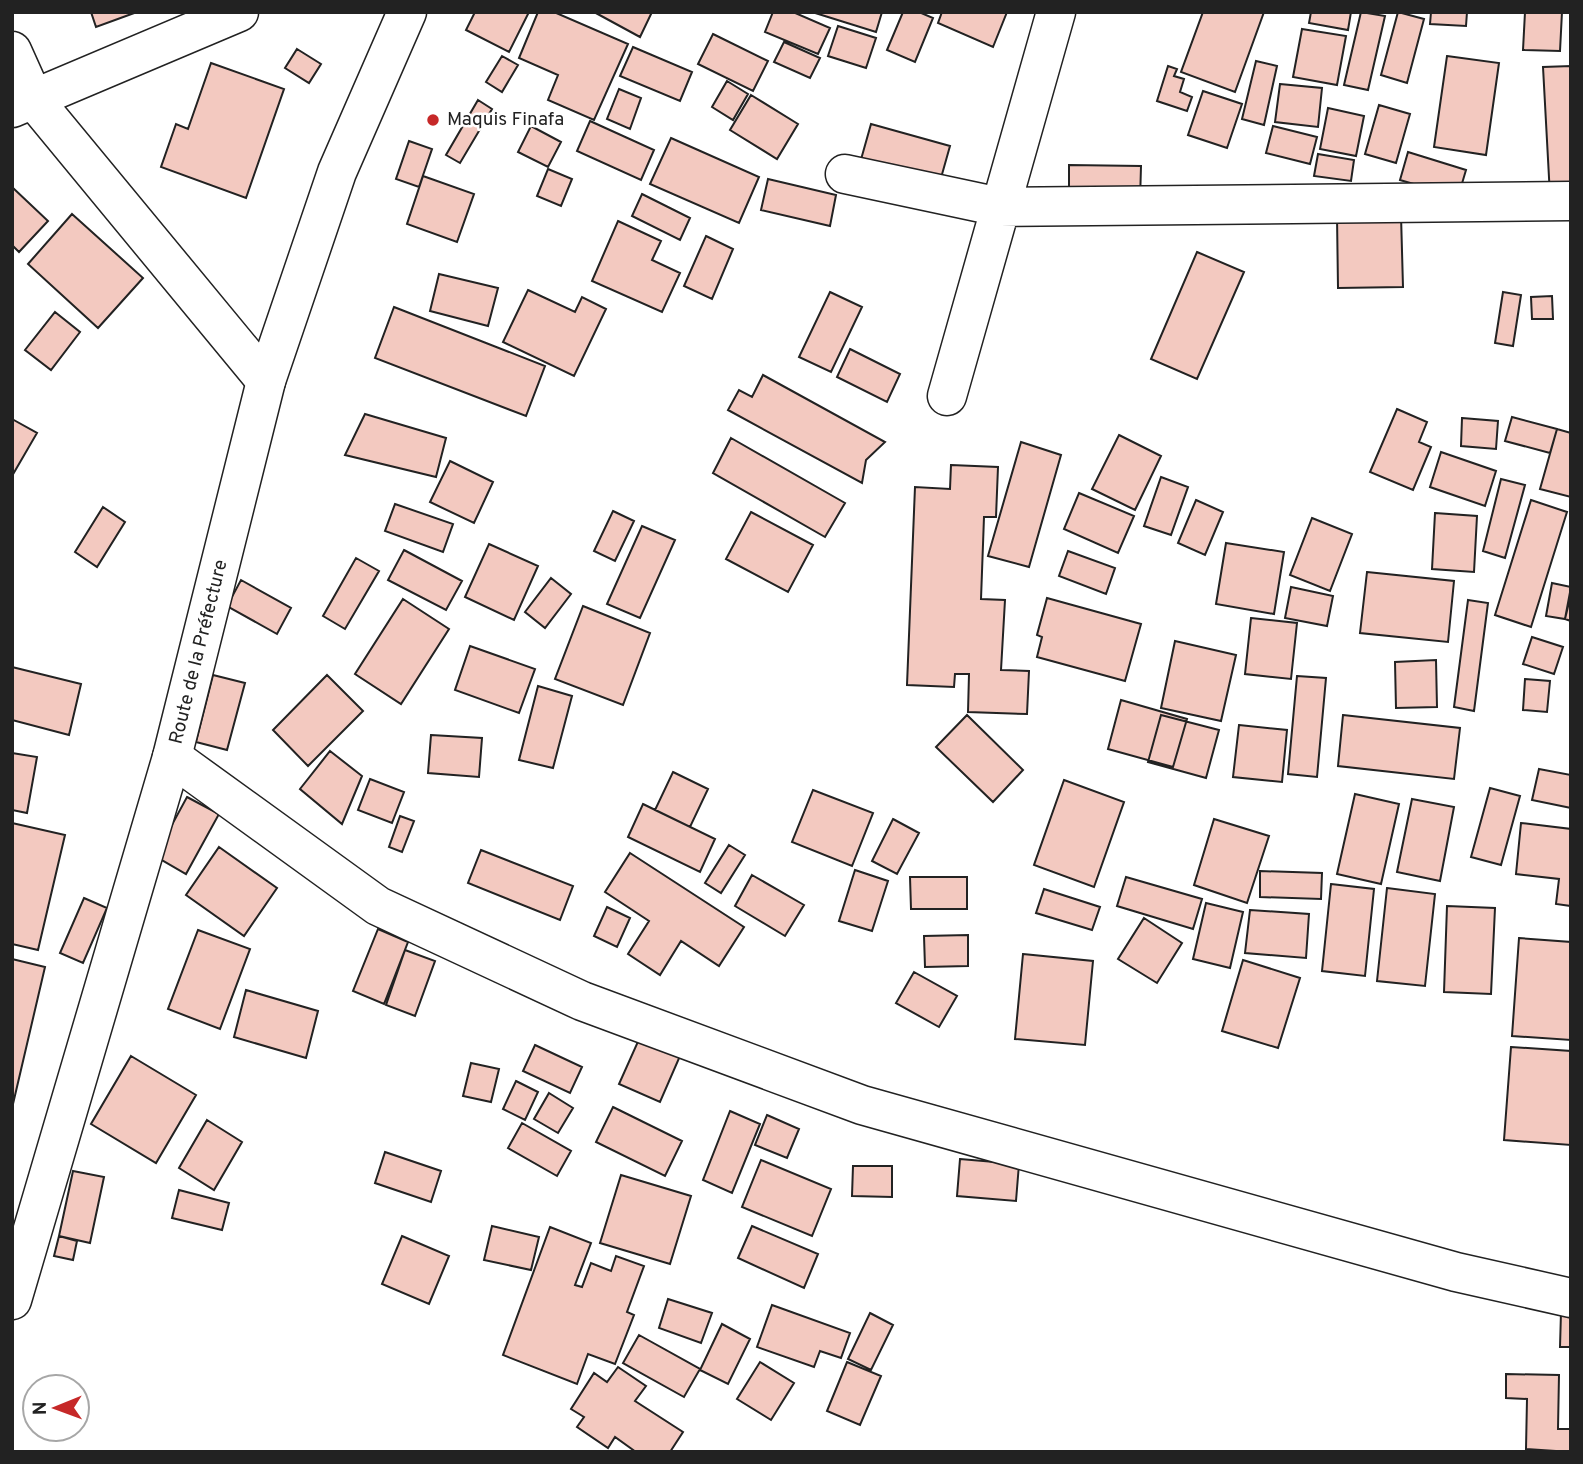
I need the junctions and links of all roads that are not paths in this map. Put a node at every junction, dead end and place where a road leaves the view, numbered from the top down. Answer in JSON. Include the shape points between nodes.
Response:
{"nodes":[{"id":1,"x":239,"y":12,"type":"edge"},
{"id":2,"x":407,"y":12,"type":"edge"},
{"id":3,"x":1056,"y":12,"type":"edge"},
{"id":4,"x":12,"y":51,"type":"edge"},
{"id":5,"x":23,"y":104,"type":"edge"},
{"id":6,"x":845,"y":174,"type":"dead end"},
{"id":7,"x":1571,"y":201,"type":"edge"},
{"id":8,"x":1000,"y":207,"type":"junction"},
{"id":9,"x":266,"y":381,"type":"junction"},
{"id":10,"x":947,"y":396,"type":"dead end"},
{"id":11,"x":172,"y":757,"type":"junction"},
{"id":12,"x":1571,"y":1298,"type":"edge"},
{"id":13,"x":12,"y":1300,"type":"edge"}],
"edges":[{"from":1,"to":5,"type":"street"},
{"from":2,"to":9,"type":"street","name":"Route de la Préfecture","via":[[337,172]]},
{"from":3,"to":8,"type":"street"},
{"from":4,"to":5,"type":"street"},
{"from":5,"to":9,"type":"street"},
{"from":6,"to":8,"type":"street"},
{"from":7,"to":8,"type":"street"},
{"from":8,"to":10,"type":"street"},
{"from":9,"to":11,"type":"street","name":"Route de la Préfecture"},
{"from":11,"to":12,"type":"street","via":[[378,906],[582,1001],[862,1105],[1456,1272]]},
{"from":11,"to":13,"type":"street","name":"Route de la Préfecture"}]}
